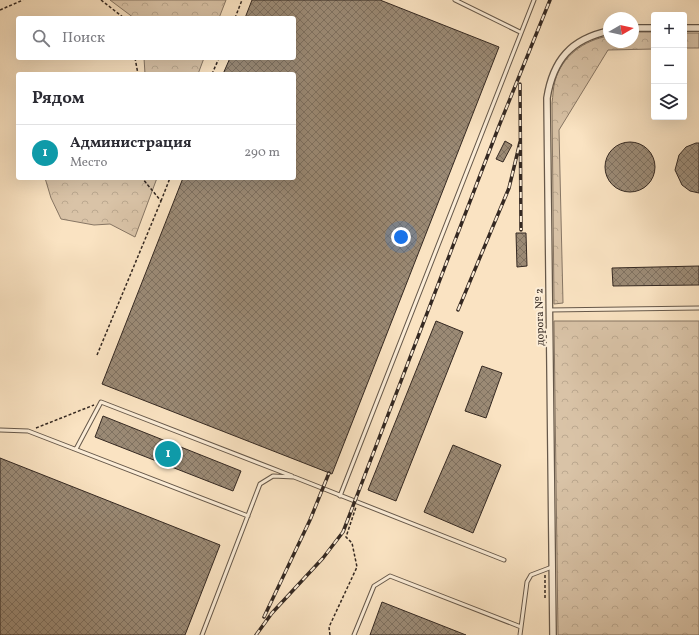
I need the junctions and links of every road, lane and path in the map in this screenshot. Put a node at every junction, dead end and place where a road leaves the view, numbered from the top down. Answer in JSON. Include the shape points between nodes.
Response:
{"nodes":[{"id":1,"x":23,"y":0,"type":"edge"},
{"id":2,"x":102,"y":0,"type":"edge"},
{"id":3,"x":242,"y":0,"type":"edge"},
{"id":4,"x":455,"y":0,"type":"edge"},
{"id":5,"x":534,"y":0,"type":"edge"},
{"id":6,"x":0,"y":10,"type":"edge"},
{"id":7,"x":122,"y":16,"type":"edge"},
{"id":8,"x":236,"y":16,"type":"edge"},
{"id":9,"x":639,"y":28,"type":"edge"},
{"id":10,"x":651,"y":28,"type":"edge"},
{"id":11,"x":687,"y":28,"type":"edge"},
{"id":12,"x":699,"y":28,"type":"edge"},
{"id":13,"x":520,"y":32,"type":"junction"},
{"id":14,"x":603,"y":33,"type":"edge"},
{"id":15,"x":135,"y":60,"type":"edge"},
{"id":16,"x":218,"y":60,"type":"edge"},
{"id":17,"x":138,"y":72,"type":"edge"},
{"id":18,"x":213,"y":72,"type":"edge"},
{"id":19,"x":144,"y":180,"type":"edge"},
{"id":20,"x":169,"y":180,"type":"edge"},
{"id":21,"x":161,"y":201,"type":"junction"},
{"id":22,"x":699,"y":308,"type":"edge"},
{"id":23,"x":549,"y":310,"type":"junction"},
{"id":24,"x":97,"y":355,"type":"dead end"},
{"id":25,"x":101,"y":402,"type":"junction"},
{"id":26,"x":0,"y":430,"type":"edge"},
{"id":27,"x":28,"y":431,"type":"junction"},
{"id":28,"x":76,"y":449,"type":"junction"},
{"id":29,"x":294,"y":477,"type":"junction"},
{"id":30,"x":340,"y":496,"type":"junction"},
{"id":31,"x":358,"y":503,"type":"junction"},
{"id":32,"x":248,"y":516,"type":"junction"},
{"id":33,"x":504,"y":560,"type":"dead end"},
{"id":34,"x":552,"y":567,"type":"junction"},
{"id":35,"x":521,"y":627,"type":"junction"},
{"id":36,"x":202,"y":635,"type":"edge"},
{"id":37,"x":330,"y":635,"type":"edge"},
{"id":38,"x":354,"y":635,"type":"edge"},
{"id":39,"x":520,"y":635,"type":"edge"},
{"id":40,"x":553,"y":635,"type":"edge"}],
"edges":[{"from":1,"to":6,"type":"path"},
{"from":2,"to":7,"type":"path"},
{"from":3,"to":8,"type":"path"},
{"from":4,"to":13,"type":"lane"},
{"from":5,"to":13,"type":"lane"},
{"from":9,"to":10,"type":"street"},
{"from":11,"to":12,"type":"street"},
{"from":13,"to":30,"type":"lane"},
{"from":14,"to":23,"type":"street","name":"дорога № 2","via":[[588,37],[562,57],[550,81]]},
{"from":15,"to":17,"type":"path"},
{"from":16,"to":18,"type":"path"},
{"from":19,"to":21,"type":"path"},
{"from":20,"to":21,"type":"path"},
{"from":21,"to":24,"type":"path"},
{"from":22,"to":23,"type":"lane"},
{"from":23,"to":34,"type":"street","name":"дорога № 2"},
{"from":25,"to":27,"type":"path"},
{"from":25,"to":28,"type":"lane"},
{"from":25,"to":29,"type":"lane"},
{"from":26,"to":27,"type":"lane"},
{"from":27,"to":28,"type":"lane"},
{"from":28,"to":32,"type":"lane"},
{"from":29,"to":30,"type":"lane"},
{"from":29,"to":32,"type":"lane","via":[[273,476],[260,484]]},
{"from":30,"to":31,"type":"lane"},
{"from":31,"to":33,"type":"lane"},
{"from":31,"to":37,"type":"path","via":[[346,537],[352,543],[357,567],[329,627]]},
{"from":32,"to":36,"type":"lane"},
{"from":34,"to":35,"type":"lane","via":[[531,576],[526,582]]},
{"from":34,"to":40,"type":"street","name":"дорога № 2"},
{"from":35,"to":38,"type":"lane","via":[[390,576],[374,586]]},
{"from":35,"to":39,"type":"lane"}]}
